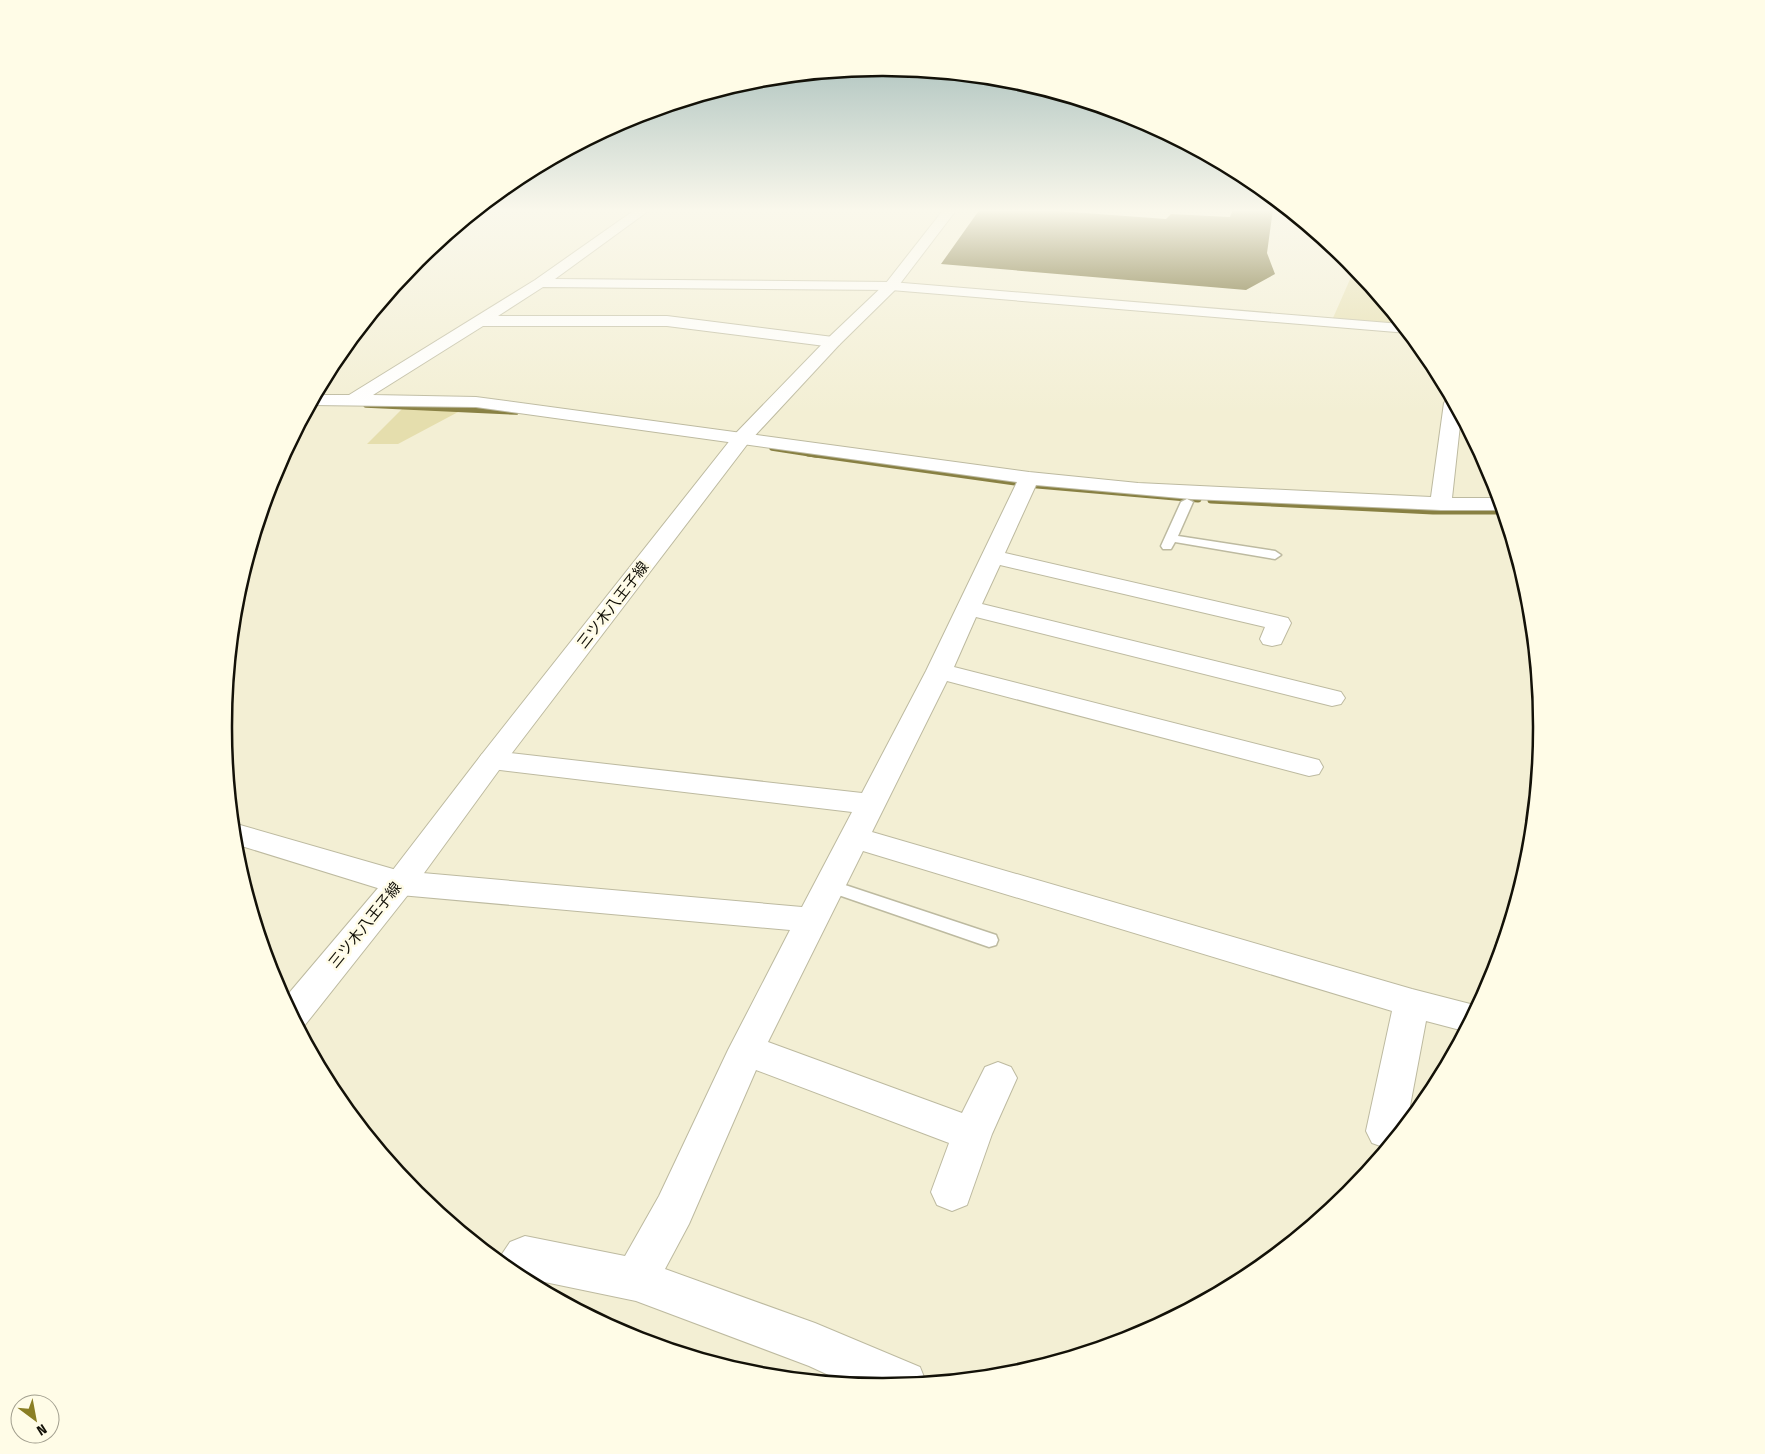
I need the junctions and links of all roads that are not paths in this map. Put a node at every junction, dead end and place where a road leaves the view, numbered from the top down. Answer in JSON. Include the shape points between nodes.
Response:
{"nodes":[{"id":1,"x":550,"y":277,"type":"edge"},
{"id":2,"x":898,"y":277,"type":"edge"},
{"id":3,"x":540,"y":284,"type":"junction"},
{"id":4,"x":891,"y":286,"type":"junction"},
{"id":5,"x":481,"y":322,"type":"junction"},
{"id":6,"x":1397,"y":328,"type":"edge"},
{"id":7,"x":833,"y":342,"type":"junction"},
{"id":8,"x":320,"y":400,"type":"edge"},
{"id":9,"x":352,"y":401,"type":"junction"},
{"id":10,"x":1452,"y":413,"type":"edge"},
{"id":11,"x":742,"y":438,"type":"junction"},
{"id":12,"x":1027,"y":483,"type":"junction"},
{"id":13,"x":1189,"y":497,"type":"junction"},
{"id":14,"x":1441,"y":504,"type":"junction"},
{"id":15,"x":1494,"y":504,"type":"edge"},
{"id":16,"x":1275,"y":555,"type":"dead end"},
{"id":17,"x":993,"y":557,"type":"junction"},
{"id":18,"x":969,"y":608,"type":"junction"},
{"id":19,"x":1272,"y":639,"type":"dead end"},
{"id":20,"x":940,"y":671,"type":"junction"},
{"id":21,"x":1332,"y":698,"type":"dead end"},
{"id":22,"x":492,"y":760,"type":"junction"},
{"id":23,"x":1310,"y":767,"type":"dead end"},
{"id":24,"x":870,"y":804,"type":"junction"},
{"id":25,"x":241,"y":835,"type":"edge"},
{"id":26,"x":856,"y":838,"type":"junction"},
{"id":27,"x":400,"y":883,"type":"junction"},
{"id":28,"x":830,"y":886,"type":"junction"},
{"id":29,"x":813,"y":920,"type":"junction"},
{"id":30,"x":989,"y":940,"type":"dead end"},
{"id":31,"x":1412,"y":1003,"type":"junction"},
{"id":32,"x":296,"y":1010,"type":"edge"},
{"id":33,"x":1465,"y":1017,"type":"edge"},
{"id":34,"x":746,"y":1050,"type":"junction"},
{"id":35,"x":998,"y":1078,"type":"dead end"},
{"id":36,"x":1386,"y":1131,"type":"dead end"},
{"id":37,"x":972,"y":1134,"type":"junction"},
{"id":38,"x":952,"y":1192,"type":"dead end"},
{"id":39,"x":519,"y":1266,"type":"edge"},
{"id":40,"x":636,"y":1280,"type":"junction"},
{"id":41,"x":888,"y":1378,"type":"edge"}],
"edges":[{"from":1,"to":3,"type":"street"},
{"from":2,"to":4,"type":"street","name":"三ツ木八王子線"},
{"from":3,"to":4,"type":"street"},
{"from":3,"to":5,"type":"street"},
{"from":4,"to":6,"type":"street"},
{"from":4,"to":7,"type":"street","name":"三ツ木八王子線"},
{"from":5,"to":7,"type":"street","via":[[667,321]]},
{"from":5,"to":9,"type":"street"},
{"from":7,"to":11,"type":"street","name":"三ツ木八王子線"},
{"from":8,"to":9,"type":"street"},
{"from":9,"to":11,"type":"street","via":[[476,402]]},
{"from":10,"to":14,"type":"street"},
{"from":11,"to":12,"type":"street"},
{"from":11,"to":22,"type":"street","name":"三ツ木八王子線"},
{"from":12,"to":13,"type":"street"},
{"from":12,"to":17,"type":"street"},
{"from":13,"to":14,"type":"street"},
{"from":13,"to":16,"type":"lane","via":[[1169,542]]},
{"from":14,"to":15,"type":"street"},
{"from":17,"to":18,"type":"street"},
{"from":17,"to":19,"type":"street","via":[[1279,623]]},
{"from":18,"to":20,"type":"street"},
{"from":18,"to":21,"type":"street"},
{"from":20,"to":23,"type":"street"},
{"from":20,"to":24,"type":"street"},
{"from":22,"to":24,"type":"street"},
{"from":22,"to":27,"type":"street","name":"三ツ木八王子線"},
{"from":24,"to":26,"type":"street"},
{"from":25,"to":27,"type":"street"},
{"from":26,"to":28,"type":"street"},
{"from":26,"to":31,"type":"street"},
{"from":27,"to":29,"type":"street"},
{"from":27,"to":32,"type":"street","name":"三ツ木八王子線"},
{"from":28,"to":29,"type":"street"},
{"from":28,"to":30,"type":"lane"},
{"from":29,"to":34,"type":"street"},
{"from":31,"to":33,"type":"street"},
{"from":31,"to":36,"type":"street"},
{"from":34,"to":37,"type":"street"},
{"from":34,"to":40,"type":"street","via":[[674,1210]]},
{"from":35,"to":37,"type":"street"},
{"from":37,"to":38,"type":"street"},
{"from":39,"to":40,"type":"street","via":[[525,1257]]},
{"from":40,"to":41,"type":"street","via":[[815,1346]]}]}
